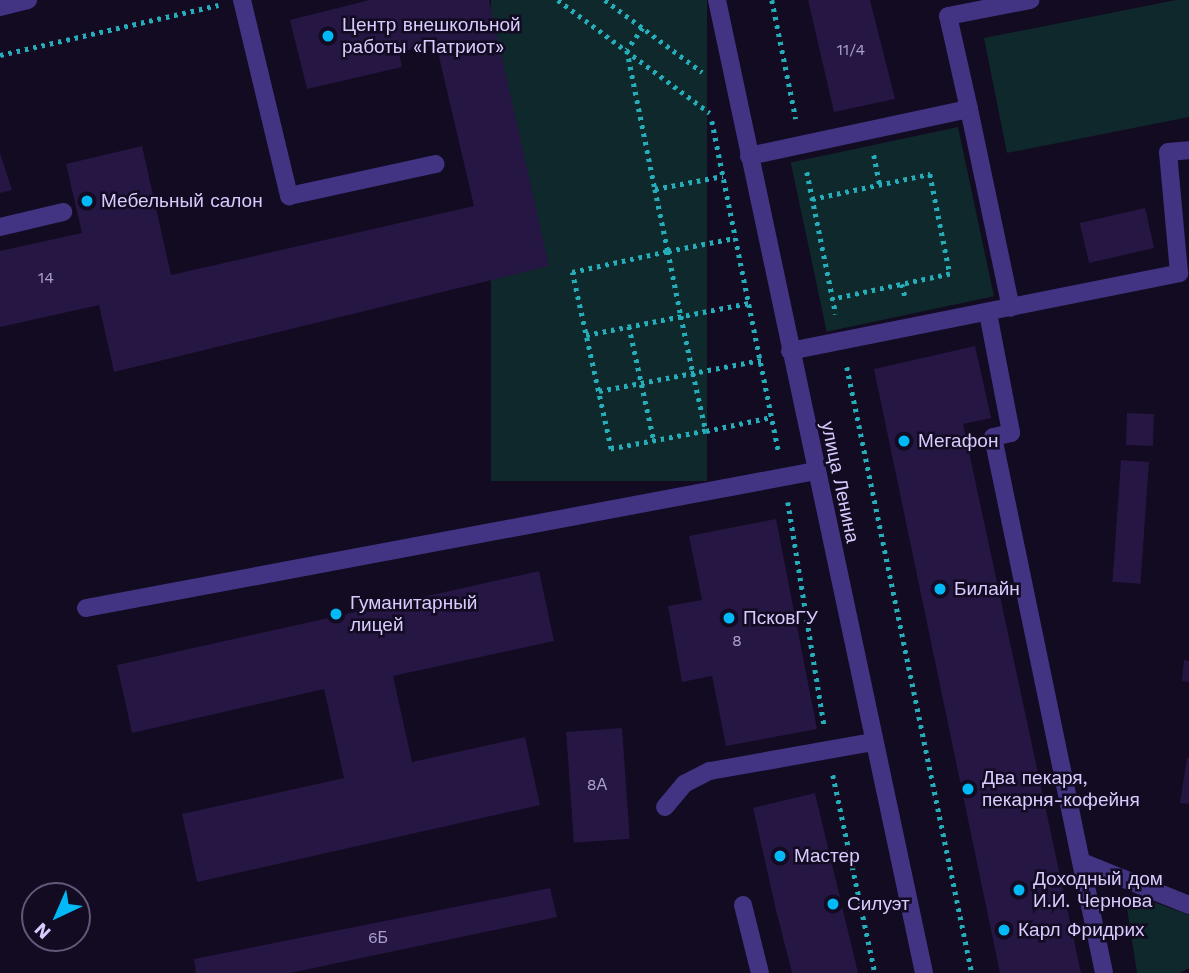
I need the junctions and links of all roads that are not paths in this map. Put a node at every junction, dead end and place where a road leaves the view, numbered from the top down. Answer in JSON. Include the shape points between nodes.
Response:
{"nodes":[{"id":1,"x":28,"y":0,"type":"edge"},
{"id":2,"x":242,"y":0,"type":"edge"},
{"id":3,"x":717,"y":0,"type":"edge"},
{"id":4,"x":1030,"y":0,"type":"edge"},
{"id":5,"x":0,"y":6,"type":"edge"},
{"id":6,"x":969,"y":109,"type":"junction"},
{"id":7,"x":1189,"y":150,"type":"edge"},
{"id":8,"x":749,"y":156,"type":"junction"},
{"id":9,"x":436,"y":164,"type":"dead end"},
{"id":10,"x":63,"y":212,"type":"dead end"},
{"id":11,"x":0,"y":227,"type":"edge"},
{"id":12,"x":1184,"y":272,"type":"edge"},
{"id":13,"x":1011,"y":308,"type":"junction"},
{"id":14,"x":989,"y":313,"type":"junction"},
{"id":15,"x":790,"y":351,"type":"junction"},
{"id":16,"x":816,"y":471,"type":"junction"},
{"id":17,"x":86,"y":608,"type":"dead end"},
{"id":18,"x":873,"y":742,"type":"junction"},
{"id":19,"x":665,"y":807,"type":"dead end"},
{"id":20,"x":1082,"y":862,"type":"junction"},
{"id":21,"x":743,"y":905,"type":"dead end"},
{"id":22,"x":1189,"y":905,"type":"edge"},
{"id":23,"x":760,"y":973,"type":"edge"},
{"id":24,"x":924,"y":973,"type":"edge"},
{"id":25,"x":1104,"y":973,"type":"edge"}],
"edges":[{"from":1,"to":5,"type":"street"},
{"from":2,"to":9,"type":"street","via":[[289,196]]},
{"from":3,"to":8,"type":"street","name":"улица Ленина"},
{"from":4,"to":6,"type":"street","via":[[948,16]]},
{"from":6,"to":8,"type":"street"},
{"from":6,"to":13,"type":"street"},
{"from":7,"to":12,"type":"street","via":[[1168,152]]},
{"from":8,"to":15,"type":"street","name":"улица Ленина"},
{"from":10,"to":11,"type":"street"},
{"from":12,"to":13,"type":"street"},
{"from":13,"to":14,"type":"street"},
{"from":14,"to":15,"type":"street"},
{"from":14,"to":20,"type":"street","via":[[1012,433],[993,437]]},
{"from":15,"to":16,"type":"street","name":"улица Ленина"},
{"from":16,"to":17,"type":"street"},
{"from":16,"to":18,"type":"street","name":"улица Ленина"},
{"from":18,"to":19,"type":"street","via":[[709,771],[684,784]]},
{"from":18,"to":24,"type":"street","name":"улица Ленина"},
{"from":20,"to":22,"type":"street"},
{"from":20,"to":25,"type":"street"},
{"from":21,"to":23,"type":"street"}]}
